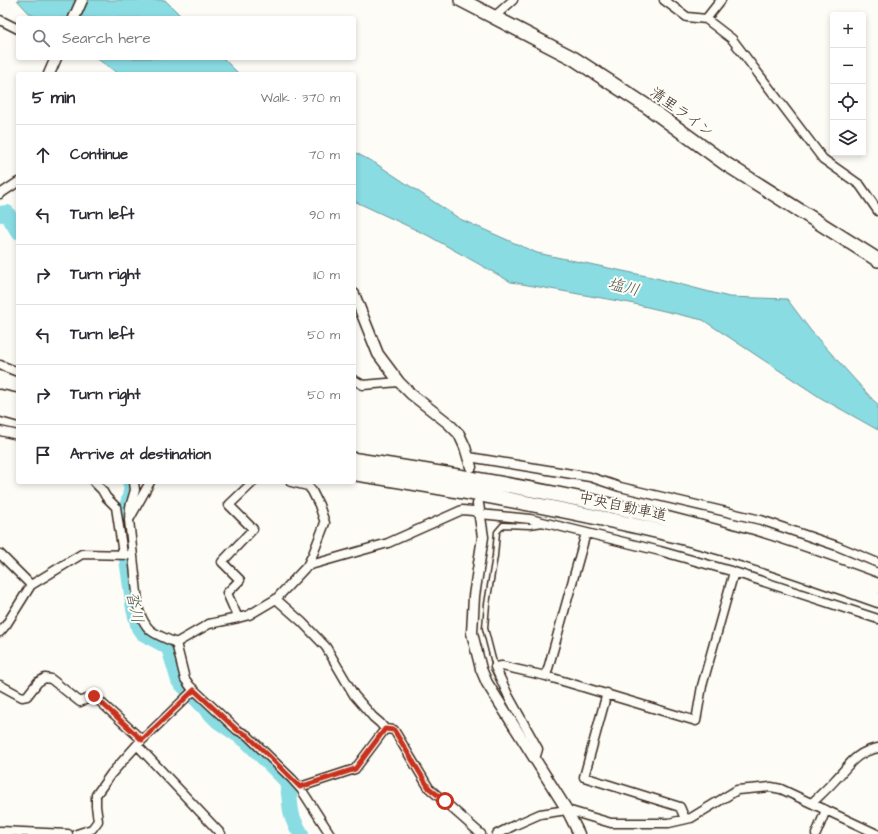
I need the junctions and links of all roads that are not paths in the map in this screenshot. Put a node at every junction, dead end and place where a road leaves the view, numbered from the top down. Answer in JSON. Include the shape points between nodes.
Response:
{"nodes":[{"id":1,"x":82,"y":0,"type":"edge"},
{"id":2,"x":461,"y":0,"type":"edge"},
{"id":3,"x":513,"y":0,"type":"edge"},
{"id":4,"x":664,"y":0,"type":"edge"},
{"id":5,"x":721,"y":0,"type":"edge"},
{"id":6,"x":75,"y":16,"type":"edge"},
{"id":7,"x":494,"y":16,"type":"junction"},
{"id":8,"x":706,"y":19,"type":"junction"},
{"id":9,"x":0,"y":20,"type":"edge"},
{"id":10,"x":16,"y":28,"type":"edge"},
{"id":11,"x":55,"y":60,"type":"edge"},
{"id":12,"x":50,"y":72,"type":"edge"},
{"id":13,"x":16,"y":183,"type":"edge"},
{"id":14,"x":0,"y":194,"type":"edge"},
{"id":15,"x":878,"y":210,"type":"edge"},
{"id":16,"x":878,"y":260,"type":"edge"},
{"id":17,"x":356,"y":299,"type":"edge"},
{"id":18,"x":0,"y":365,"type":"edge"},
{"id":19,"x":16,"y":371,"type":"edge"},
{"id":20,"x":356,"y":381,"type":"edge"},
{"id":21,"x":399,"y":382,"type":"junction"},
{"id":22,"x":0,"y":396,"type":"edge"},
{"id":23,"x":16,"y":400,"type":"edge"},
{"id":24,"x":0,"y":409,"type":"edge"},
{"id":25,"x":16,"y":413,"type":"edge"},
{"id":26,"x":0,"y":431,"type":"edge"},
{"id":27,"x":16,"y":435,"type":"edge"},
{"id":28,"x":356,"y":460,"type":"edge"},
{"id":29,"x":470,"y":462,"type":"joint"},
{"id":30,"x":356,"y":473,"type":"edge"},
{"id":31,"x":96,"y":484,"type":"edge"},
{"id":32,"x":134,"y":484,"type":"edge"},
{"id":33,"x":149,"y":484,"type":"edge"},
{"id":34,"x":251,"y":484,"type":"edge"},
{"id":35,"x":300,"y":484,"type":"edge"},
{"id":36,"x":479,"y":509,"type":"junction"},
{"id":37,"x":129,"y":524,"type":"junction"},
{"id":38,"x":546,"y":524,"type":"junction"},
{"id":39,"x":586,"y":533,"type":"junction"},
{"id":40,"x":120,"y":535,"type":"junction"},
{"id":41,"x":0,"y":554,"type":"edge"},
{"id":42,"x":123,"y":554,"type":"junction"},
{"id":43,"x":132,"y":555,"type":"junction"},
{"id":44,"x":878,"y":563,"type":"edge"},
{"id":45,"x":307,"y":566,"type":"junction"},
{"id":46,"x":734,"y":572,"type":"junction"},
{"id":47,"x":31,"y":585,"type":"junction"},
{"id":48,"x":878,"y":586,"type":"edge"},
{"id":49,"x":276,"y":599,"type":"junction"},
{"id":50,"x":878,"y":600,"type":"edge"},
{"id":51,"x":238,"y":618,"type":"junction"},
{"id":52,"x":878,"y":619,"type":"edge"},
{"id":53,"x":0,"y":632,"type":"edge"},
{"id":54,"x":176,"y":644,"type":"junction"},
{"id":55,"x":495,"y":667,"type":"junction"},
{"id":56,"x":546,"y":676,"type":"junction"},
{"id":57,"x":0,"y":685,"type":"edge"},
{"id":58,"x":194,"y":690,"type":"junction"},
{"id":59,"x":606,"y":693,"type":"junction"},
{"id":60,"x":385,"y":729,"type":"junction"},
{"id":61,"x":139,"y":742,"type":"junction"},
{"id":62,"x":878,"y":748,"type":"edge"},
{"id":63,"x":535,"y":759,"type":"junction"},
{"id":64,"x":300,"y":787,"type":"junction"},
{"id":65,"x":812,"y":803,"type":"junction"},
{"id":66,"x":568,"y":810,"type":"junction"},
{"id":67,"x":826,"y":810,"type":"junction"},
{"id":68,"x":685,"y":819,"type":"junction"},
{"id":69,"x":0,"y":831,"type":"edge"},
{"id":70,"x":508,"y":831,"type":"edge"},
{"id":71,"x":68,"y":834,"type":"edge"},
{"id":72,"x":77,"y":834,"type":"edge"},
{"id":73,"x":221,"y":834,"type":"edge"},
{"id":74,"x":330,"y":834,"type":"edge"},
{"id":75,"x":481,"y":834,"type":"edge"},
{"id":76,"x":497,"y":834,"type":"edge"},
{"id":77,"x":579,"y":834,"type":"edge"},
{"id":78,"x":816,"y":834,"type":"edge"},
{"id":79,"x":877,"y":834,"type":"edge"}],
"edges":[{"from":1,"to":6,"type":"street"},
{"from":2,"to":7,"type":"highway","name":"清里ライン"},
{"from":3,"to":7,"type":"street"},
{"from":4,"to":8,"type":"street","via":[[687,17]]},
{"from":5,"to":8,"type":"street"},
{"from":7,"to":16,"type":"highway","name":"清里ライン","via":[[573,58],[645,105],[726,164]]},
{"from":8,"to":15,"type":"street","via":[[732,39],[823,158],[860,185]]},
{"from":9,"to":10,"type":"street"},
{"from":11,"to":12,"type":"street"},
{"from":13,"to":14,"type":"street"},
{"from":17,"to":21,"type":"street","via":[[378,354]]},
{"from":18,"to":19,"type":"street"},
{"from":20,"to":21,"type":"street","via":[[363,385]]},
{"from":21,"to":29,"type":"street","via":[[459,434]]},
{"from":22,"to":23,"type":"highway"},
{"from":24,"to":25,"type":"highway"},
{"from":26,"to":27,"type":"street"},
{"from":28,"to":48,"type":"highway","name":"中央自動車道","via":[[486,481],[616,507],[746,541]]},
{"from":29,"to":44,"type":"street","via":[[590,477],[620,487],[761,520]]},
{"from":30,"to":50,"type":"highway","name":"中央自動車道","via":[[487,495],[675,535],[746,555]]},
{"from":31,"to":40,"type":"street","via":[[116,507]]},
{"from":32,"to":37,"type":"street"},
{"from":33,"to":37,"type":"street"},
{"from":34,"to":51,"type":"street","via":[[229,505],[253,529],[222,562],[240,580],[227,593]]},
{"from":35,"to":45,"type":"street","via":[[312,490],[325,523]]},
{"from":36,"to":38,"type":"street"},
{"from":36,"to":45,"type":"street","via":[[462,510],[388,543]]},
{"from":36,"to":63,"type":"street","via":[[483,537],[472,620],[475,648],[488,683]]},
{"from":37,"to":40,"type":"street"},
{"from":37,"to":43,"type":"street"},
{"from":38,"to":39,"type":"street"},
{"from":38,"to":55,"type":"lane","via":[[503,525],[497,532],[485,628]]},
{"from":39,"to":46,"type":"street"},
{"from":39,"to":56,"type":"street"},
{"from":40,"to":42,"type":"street"},
{"from":41,"to":47,"type":"street"},
{"from":42,"to":43,"type":"street"},
{"from":42,"to":47,"type":"street","via":[[82,554]]},
{"from":43,"to":54,"type":"street","via":[[139,611],[145,626],[149,631]]},
{"from":45,"to":49,"type":"street"},
{"from":46,"to":52,"type":"street"},
{"from":46,"to":59,"type":"street","via":[[702,686],[696,721]]},
{"from":47,"to":53,"type":"street"},
{"from":49,"to":51,"type":"street","via":[[249,615]]},
{"from":49,"to":60,"type":"street","via":[[326,647],[354,695]]},
{"from":51,"to":54,"type":"street","via":[[209,624]]},
{"from":54,"to":58,"type":"street","via":[[186,679]]},
{"from":55,"to":56,"type":"street","via":[[502,666]]},
{"from":55,"to":63,"type":"street","via":[[538,749]]},
{"from":56,"to":59,"type":"street"},
{"from":57,"to":61,"type":"street","via":[[22,697],[45,678],[51,679],[80,702],[94,696]]},
{"from":58,"to":61,"type":"street"},
{"from":58,"to":64,"type":"street","via":[[237,730],[247,735]]},
{"from":59,"to":68,"type":"street","via":[[584,777],[680,807]]},
{"from":60,"to":64,"type":"street","via":[[355,769]]},
{"from":60,"to":75,"type":"street","via":[[394,730],[429,788]]},
{"from":61,"to":72,"type":"street","via":[[96,795],[96,825]]},
{"from":61,"to":73,"type":"street"},
{"from":62,"to":65,"type":"street","via":[[851,760]]},
{"from":63,"to":66,"type":"street"},
{"from":64,"to":74,"type":"street"},
{"from":65,"to":67,"type":"street"},
{"from":65,"to":68,"type":"street","via":[[781,789],[750,788],[736,790],[691,818]]},
{"from":66,"to":68,"type":"street","via":[[611,823],[669,823]]},
{"from":66,"to":70,"type":"street","via":[[540,814],[515,825]]},
{"from":66,"to":77,"type":"street"},
{"from":67,"to":78,"type":"street"},
{"from":67,"to":79,"type":"street"},
{"from":69,"to":71,"type":"street"},
{"from":70,"to":76,"type":"street"}]}
